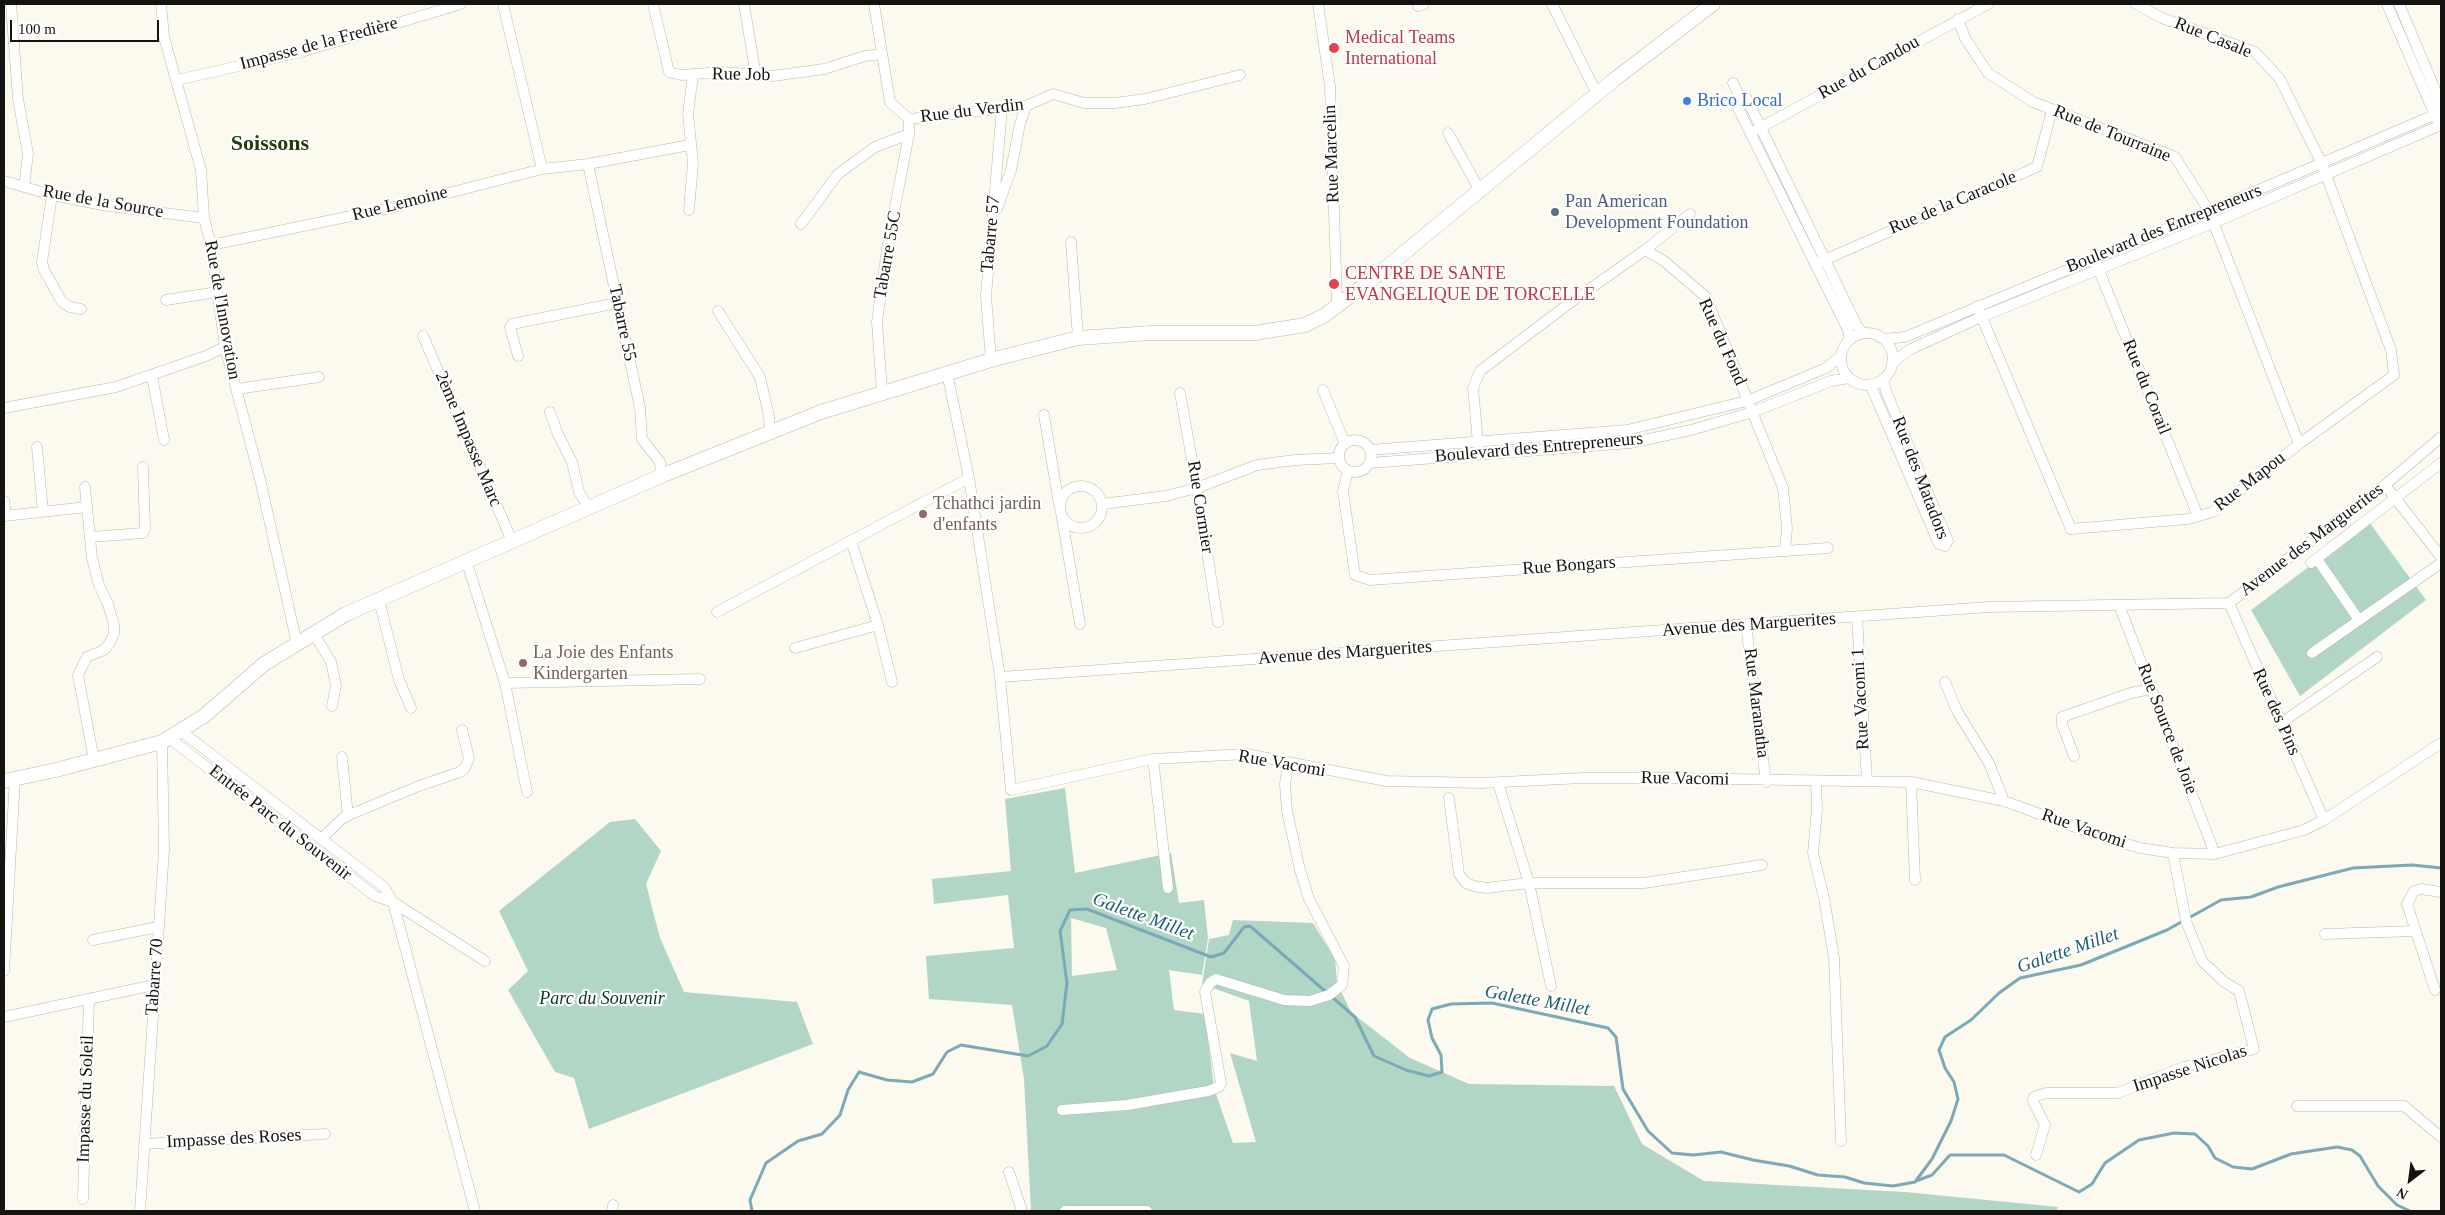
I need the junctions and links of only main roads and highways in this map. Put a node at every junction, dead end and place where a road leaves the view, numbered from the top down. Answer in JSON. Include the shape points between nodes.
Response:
{"nodes":[{"id":1,"x":1714,"y":4,"type":"edge"},
{"id":2,"x":9,"y":780,"type":"edge"}],
"edges":[{"from":1,"to":2,"type":"main road","via":[[1597,94],[1371,280],[1325,315],[1305,325],[1255,334],[1151,333],[1078,338],[991,360],[820,412],[661,476],[346,614],[264,664],[204,716],[171,737]]}]}
